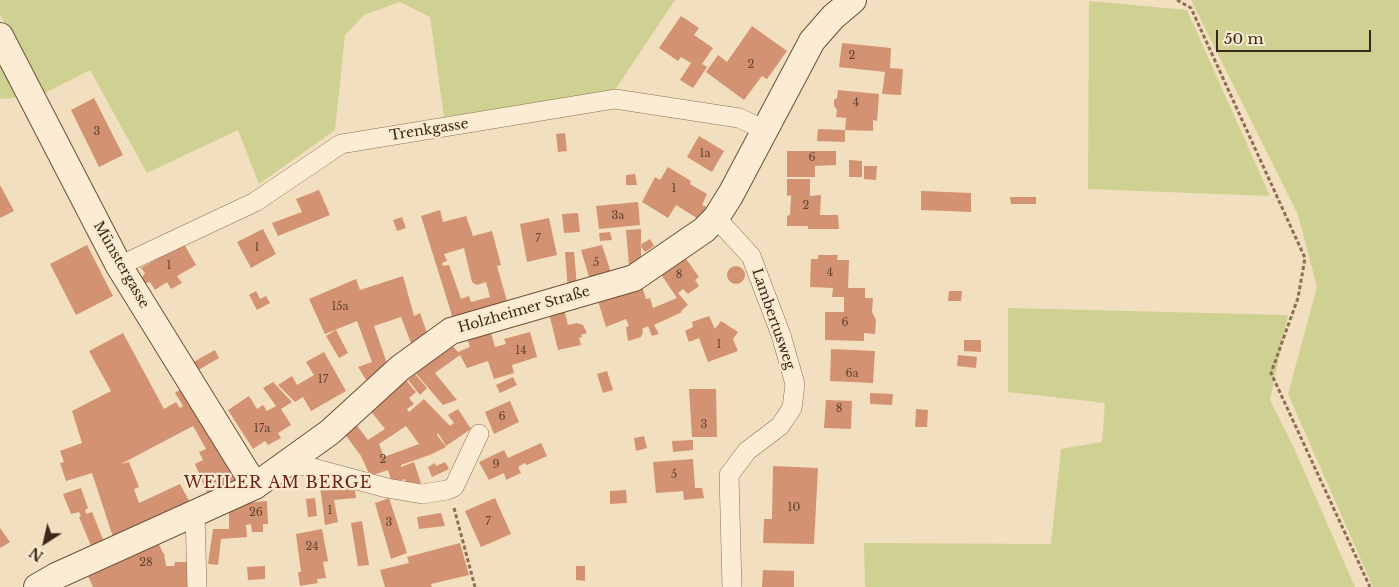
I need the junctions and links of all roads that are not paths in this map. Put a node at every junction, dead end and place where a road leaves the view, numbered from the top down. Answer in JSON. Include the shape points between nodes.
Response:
{"nodes":[{"id":1,"x":853,"y":0,"type":"edge"},
{"id":2,"x":0,"y":36,"type":"edge"},
{"id":3,"x":765,"y":130,"type":"junction"},
{"id":4,"x":716,"y":218,"type":"junction"},
{"id":5,"x":119,"y":266,"type":"junction"},
{"id":6,"x":479,"y":434,"type":"dead end"},
{"id":7,"x":290,"y":462,"type":"junction"},
{"id":8,"x":255,"y":486,"type":"junction"},
{"id":9,"x":195,"y":514,"type":"junction"},
{"id":10,"x":37,"y":587,"type":"edge"},
{"id":11,"x":197,"y":587,"type":"edge"},
{"id":12,"x":732,"y":587,"type":"edge"}],
"edges":[{"from":1,"to":3,"type":"main road","name":"Holzheimer Straße","via":[[812,41]]},
{"from":2,"to":5,"type":"main road","name":"Münstergasse"},
{"from":3,"to":4,"type":"main road","name":"Holzheimer Straße"},
{"from":3,"to":5,"type":"street","name":"Trenkgasse","via":[[739,118],[615,99],[341,144],[256,202]]},
{"from":4,"to":7,"type":"main road","name":"Holzheimer Straße","via":[[704,230],[634,278],[451,331],[400,368],[330,432]]},
{"from":4,"to":12,"type":"street","name":"Lambertusweg","via":[[751,256],[781,335],[795,384],[792,408],[780,426],[747,450],[729,476]]},
{"from":5,"to":8,"type":"main road","name":"Münstergasse"},
{"from":6,"to":7,"type":"street","via":[[454,488],[422,494]]},
{"from":7,"to":8,"type":"main road","name":"Holzheimer Straße"},
{"from":8,"to":9,"type":"main road","name":"Holzheimer Straße"},
{"from":9,"to":10,"type":"main road","name":"Holzheimer Straße"},
{"from":9,"to":11,"type":"street"}]}
